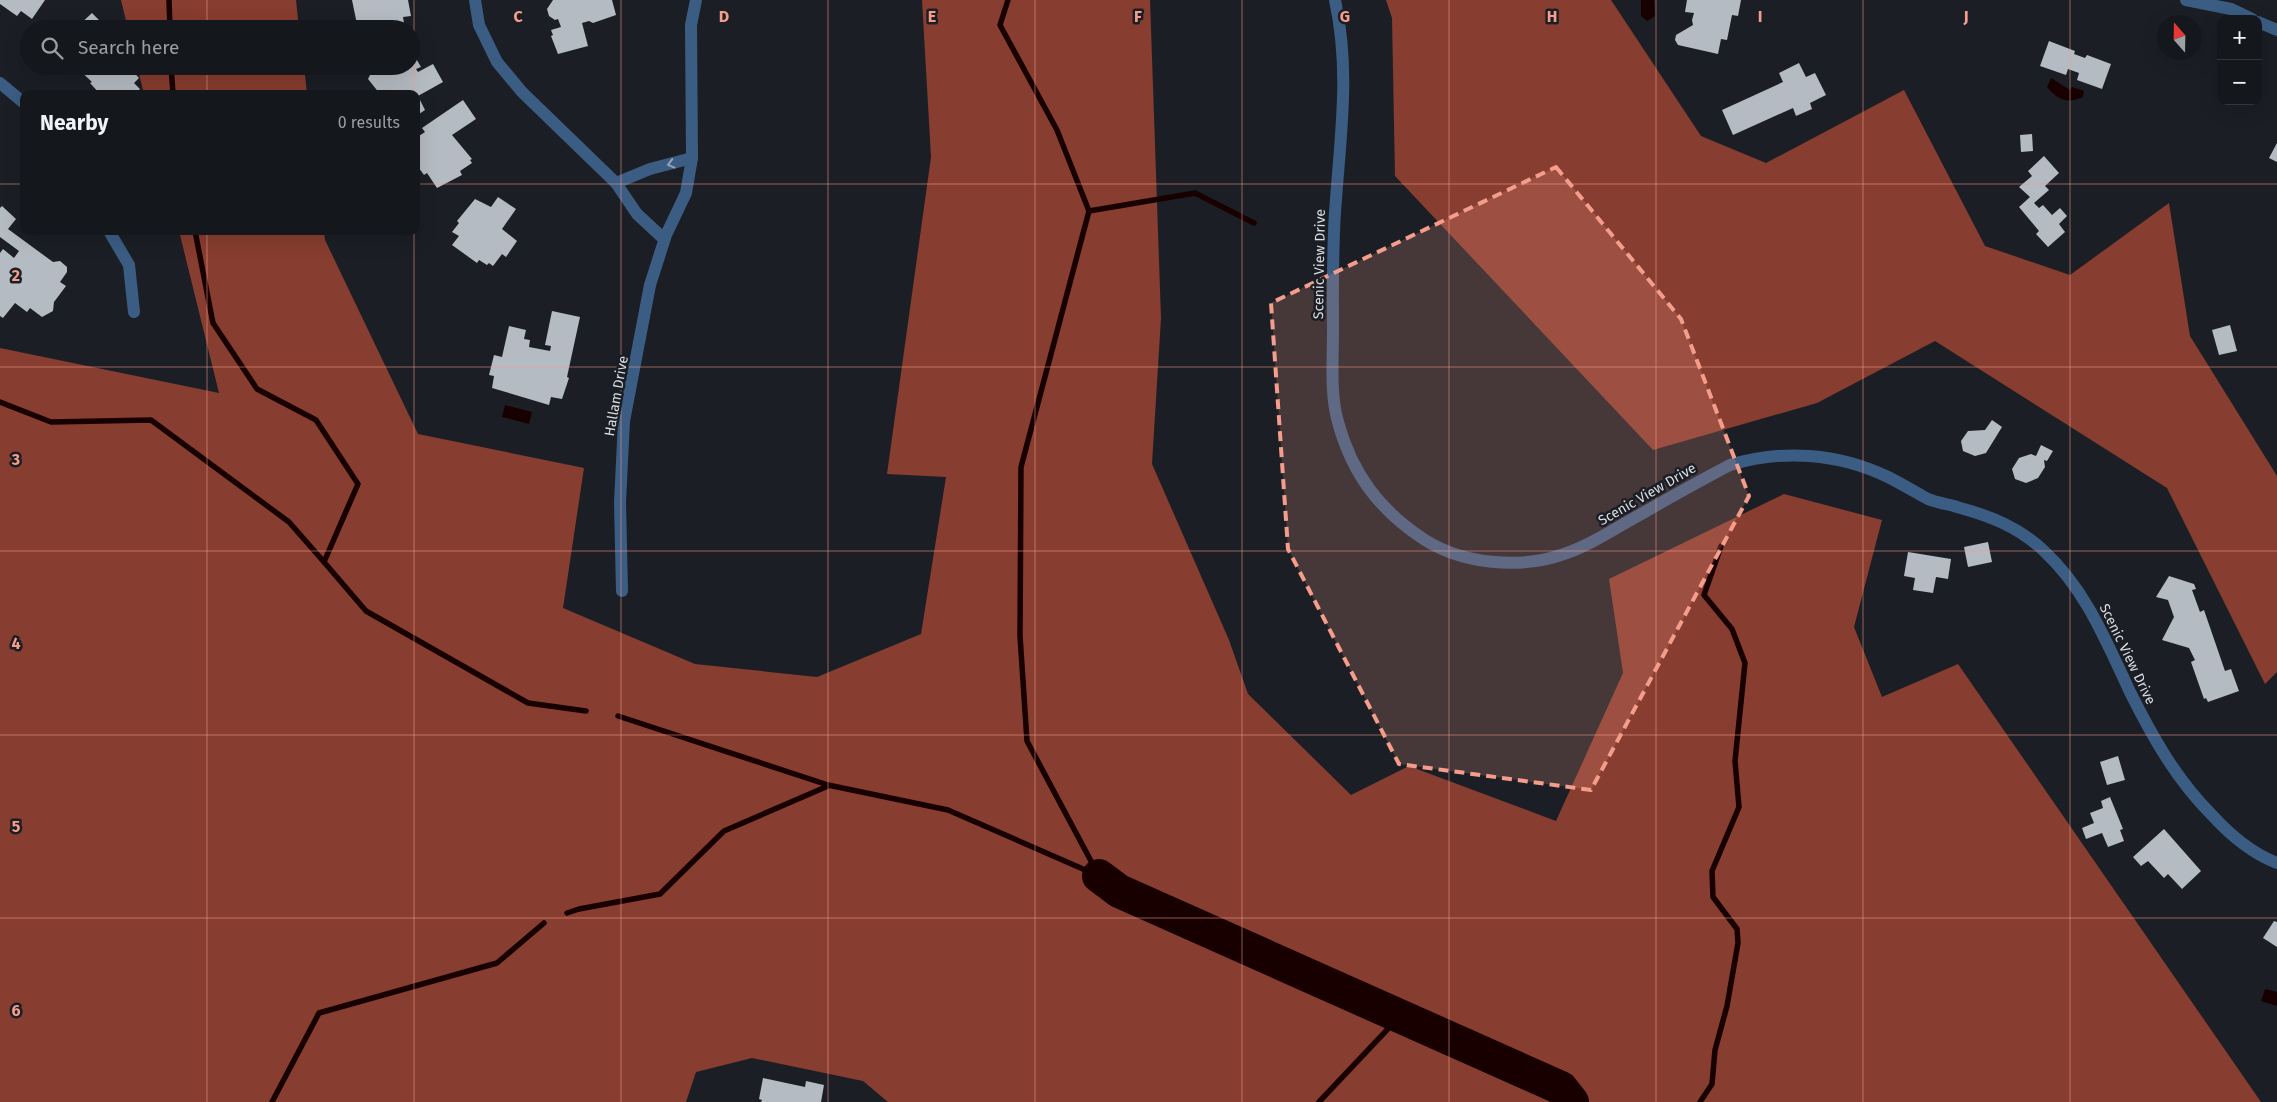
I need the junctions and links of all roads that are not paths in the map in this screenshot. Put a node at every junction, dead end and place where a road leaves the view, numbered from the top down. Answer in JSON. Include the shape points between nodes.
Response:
{"nodes":[{"id":1,"x":475,"y":0,"type":"edge"},
{"id":2,"x":696,"y":0,"type":"edge"},
{"id":3,"x":1335,"y":0,"type":"edge"},
{"id":4,"x":2186,"y":0,"type":"edge"},
{"id":5,"x":2241,"y":0,"type":"edge"},
{"id":6,"x":2231,"y":9,"type":"junction"},
{"id":7,"x":2244,"y":15,"type":"edge"},
{"id":8,"x":2262,"y":24,"type":"edge"},
{"id":9,"x":2277,"y":30,"type":"edge"},
{"id":10,"x":0,"y":82,"type":"edge"},
{"id":11,"x":20,"y":100,"type":"edge"},
{"id":12,"x":692,"y":158,"type":"junction"},
{"id":13,"x":616,"y":183,"type":"junction"},
{"id":14,"x":111,"y":235,"type":"edge"},
{"id":15,"x":664,"y":239,"type":"junction"},
{"id":16,"x":134,"y":312,"type":"dead end"},
{"id":17,"x":622,"y":591,"type":"dead end"},
{"id":18,"x":2277,"y":864,"type":"edge"}],
"edges":[{"from":1,"to":13,"type":"street","via":[[479,25],[496,62],[522,92]]},
{"from":2,"to":12,"type":"street","name":"Hallam Drive","via":[[692,25]]},
{"from":3,"to":18,"type":"street","name":"Scenic View Drive","via":[[1344,59],[1344,104],[1333,251],[1333,392],[1337,419],[1352,462],[1386,511],[1433,545],[1465,557],[1507,563],[1536,561],[1562,555],[1600,538],[1730,465],[1750,459],[1793,455],[1854,464],[1931,500],[1998,520],[2026,535],[2068,576],[2111,647],[2149,728],[2188,791],[2241,843]]},
{"from":4,"to":6,"type":"street"},
{"from":5,"to":6,"type":"street"},
{"from":6,"to":7,"type":"street"},
{"from":8,"to":9,"type":"street"},
{"from":10,"to":11,"type":"street"},
{"from":12,"to":13,"type":"street","one_way":true,"via":[[650,169]]},
{"from":12,"to":15,"type":"street","name":"Hallam Drive","via":[[686,192]]},
{"from":13,"to":15,"type":"street","via":[[637,214]]},
{"from":14,"to":16,"type":"street","via":[[129,265]]},
{"from":15,"to":17,"type":"street","name":"Hallam Drive","via":[[650,285],[624,420],[620,502]]}]}
